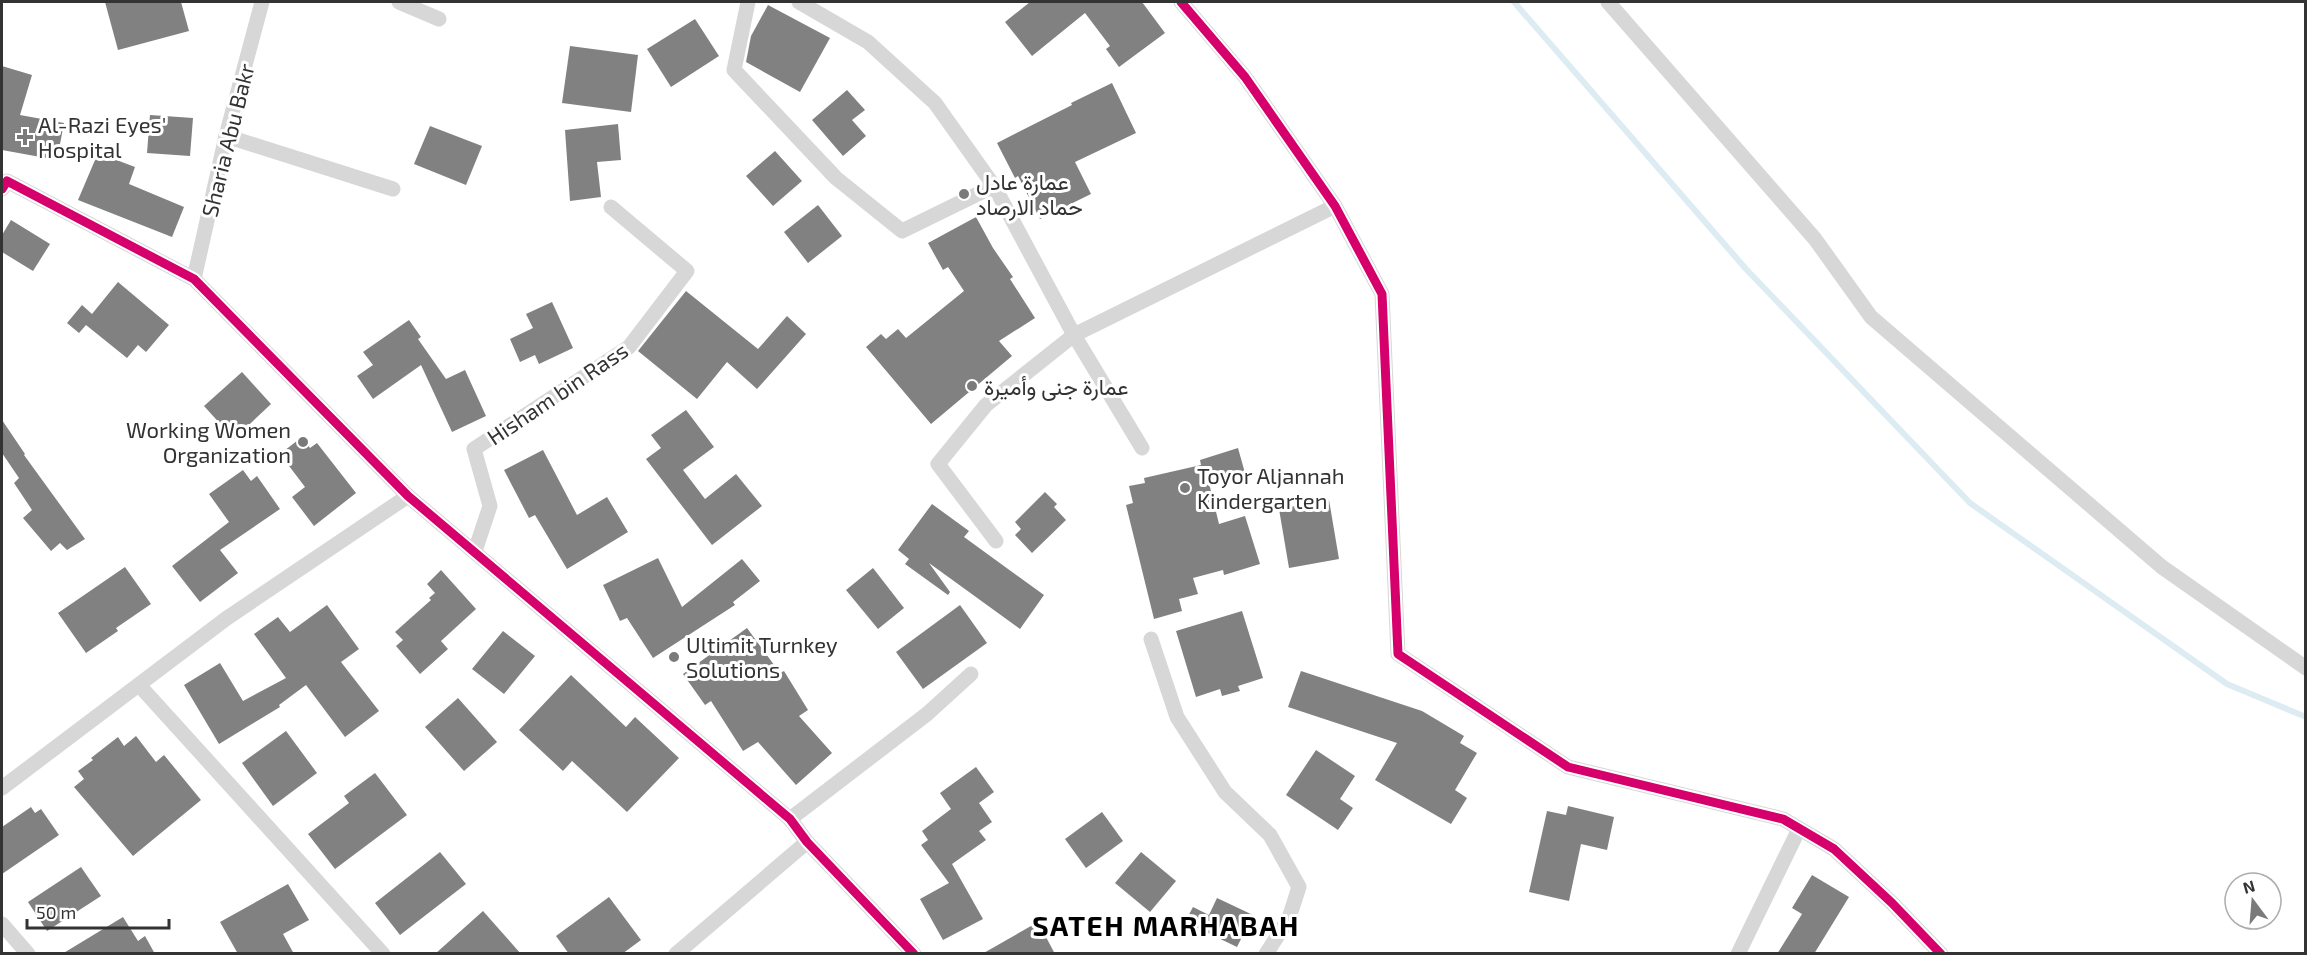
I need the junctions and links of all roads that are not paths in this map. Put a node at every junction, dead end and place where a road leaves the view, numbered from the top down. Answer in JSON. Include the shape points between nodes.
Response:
{"nodes":[{"id":1,"x":262,"y":2,"type":"edge"},
{"id":2,"x":399,"y":2,"type":"edge"},
{"id":3,"x":748,"y":2,"type":"edge"},
{"id":4,"x":799,"y":2,"type":"edge"},
{"id":5,"x":1180,"y":2,"type":"edge"},
{"id":6,"x":1608,"y":2,"type":"edge"},
{"id":7,"x":440,"y":20,"type":"dead end"},
{"id":8,"x":226,"y":136,"type":"junction"},
{"id":9,"x":3,"y":183,"type":"edge"},
{"id":10,"x":994,"y":186,"type":"junction"},
{"id":11,"x":393,"y":189,"type":"dead end"},
{"id":12,"x":1335,"y":206,"type":"junction"},
{"id":13,"x":611,"y":207,"type":"dead end"},
{"id":14,"x":194,"y":279,"type":"junction"},
{"id":15,"x":1074,"y":335,"type":"junction"},
{"id":16,"x":1142,"y":448,"type":"dead end"},
{"id":17,"x":408,"y":496,"type":"junction"},
{"id":18,"x":996,"y":541,"type":"dead end"},
{"id":19,"x":475,"y":551,"type":"junction"},
{"id":20,"x":1151,"y":639,"type":"dead end"},
{"id":21,"x":2306,"y":668,"type":"edge"},
{"id":22,"x":971,"y":674,"type":"dead end"},
{"id":23,"x":139,"y":684,"type":"junction"},
{"id":24,"x":2,"y":788,"type":"edge"},
{"id":25,"x":790,"y":819,"type":"junction"},
{"id":26,"x":1799,"y":829,"type":"junction"},
{"id":27,"x":807,"y":842,"type":"junction"},
{"id":28,"x":2,"y":924,"type":"edge"},
{"id":29,"x":28,"y":954,"type":"edge"},
{"id":30,"x":382,"y":954,"type":"edge"},
{"id":31,"x":676,"y":954,"type":"edge"},
{"id":32,"x":914,"y":954,"type":"edge"},
{"id":33,"x":1266,"y":954,"type":"edge"},
{"id":34,"x":1738,"y":954,"type":"edge"},
{"id":35,"x":1941,"y":954,"type":"edge"}],
"edges":[{"from":1,"to":8,"type":"street","name":"Sharia Abu Bakr"},
{"from":2,"to":7,"type":"street"},
{"from":3,"to":10,"type":"street","via":[[734,70],[836,178],[902,231]]},
{"from":4,"to":10,"type":"street","via":[[868,42],[935,103]]},
{"from":5,"to":12,"type":"street","via":[[1245,77]]},
{"from":6,"to":21,"type":"street","via":[[1815,239],[1871,317],[2162,567]]},
{"from":8,"to":11,"type":"street"},
{"from":8,"to":14,"type":"street","name":"Sharia Abu Bakr"},
{"from":9,"to":14,"type":"street"},
{"from":10,"to":15,"type":"street"},
{"from":12,"to":15,"type":"street"},
{"from":12,"to":26,"type":"street","via":[[1382,294],[1398,654],[1568,767],[1783,819]]},
{"from":13,"to":19,"type":"street","name":"Hisham bin Rass","via":[[687,271],[630,347],[474,449],[490,506]]},
{"from":14,"to":17,"type":"street"},
{"from":15,"to":16,"type":"street"},
{"from":15,"to":18,"type":"street","via":[[986,405],[938,464]]},
{"from":17,"to":19,"type":"street"},
{"from":17,"to":23,"type":"street","via":[[227,618]]},
{"from":19,"to":25,"type":"street"},
{"from":20,"to":33,"type":"street","via":[[1177,717],[1225,792],[1270,835],[1299,887],[1289,918]]},
{"from":22,"to":25,"type":"street","via":[[927,714]]},
{"from":23,"to":24,"type":"street"},
{"from":23,"to":30,"type":"street"},
{"from":25,"to":27,"type":"street"},
{"from":26,"to":34,"type":"street"},
{"from":26,"to":35,"type":"street","via":[[1834,849]]},
{"from":27,"to":31,"type":"street"},
{"from":27,"to":32,"type":"street"},
{"from":28,"to":29,"type":"street"}]}
